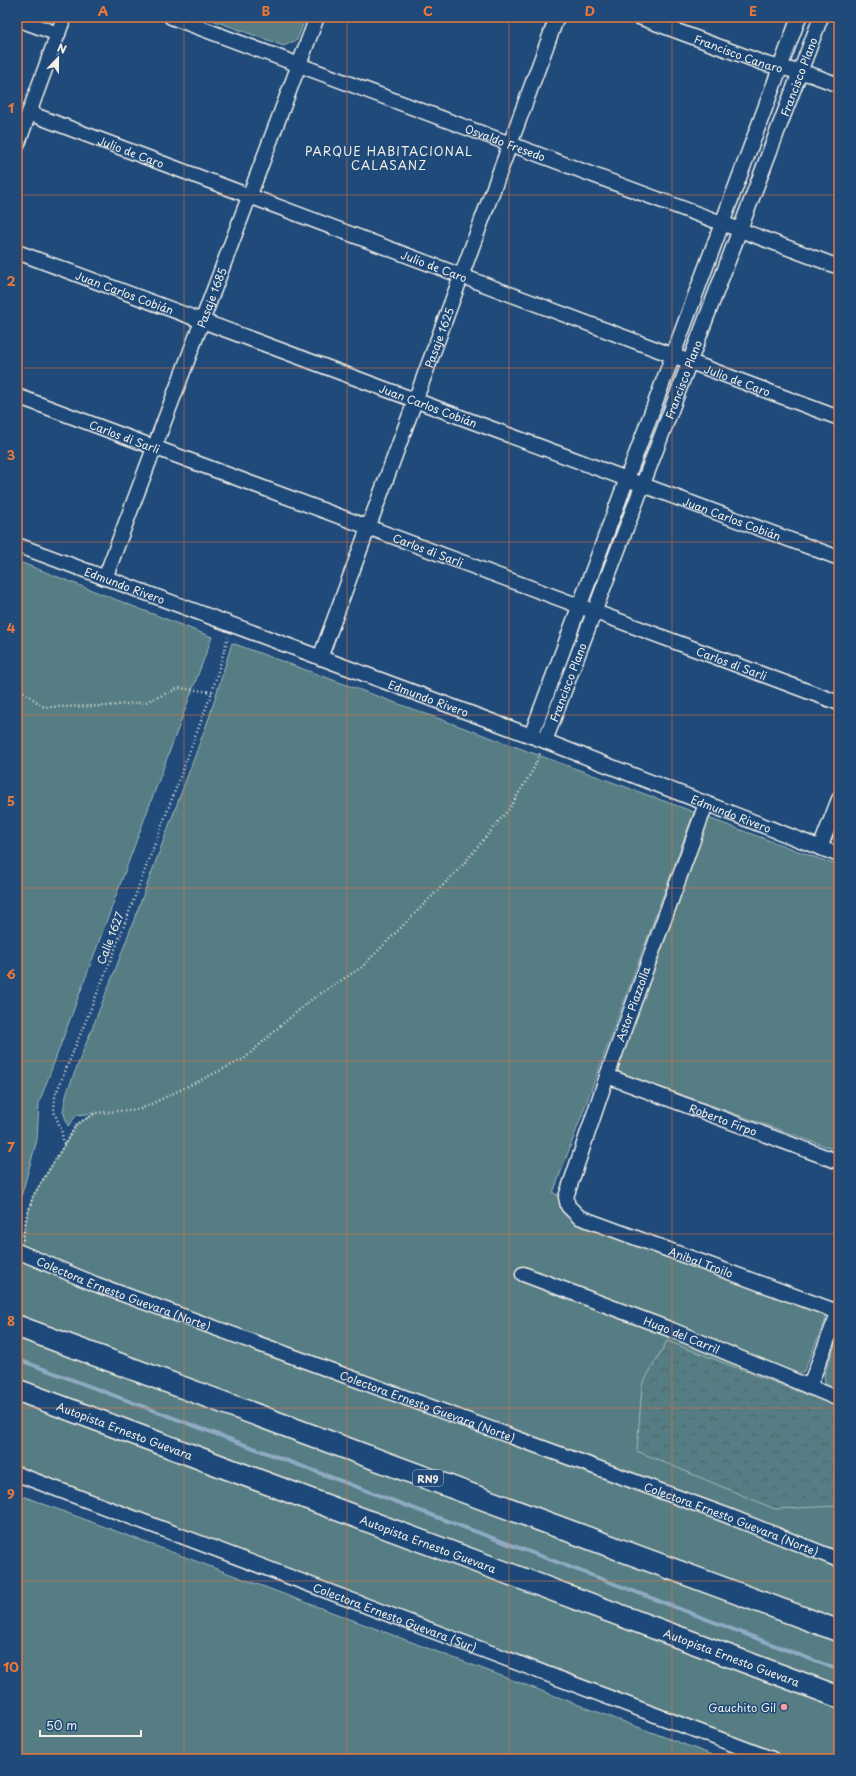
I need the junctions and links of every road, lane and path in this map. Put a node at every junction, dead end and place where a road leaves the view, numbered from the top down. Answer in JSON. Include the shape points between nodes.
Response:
{"nodes":[{"id":1,"x":64,"y":17,"type":"edge"},
{"id":2,"x":171,"y":17,"type":"edge"},
{"id":3,"x":317,"y":17,"type":"edge"},
{"id":4,"x":557,"y":17,"type":"edge"},
{"id":5,"x":639,"y":17,"type":"edge"},
{"id":6,"x":798,"y":17,"type":"edge"},
{"id":7,"x":821,"y":17,"type":"edge"},
{"id":8,"x":17,"y":19,"type":"edge"},
{"id":9,"x":58,"y":34,"type":"junction"},
{"id":10,"x":299,"y":65,"type":"junction"},
{"id":11,"x":780,"y":67,"type":"junction"},
{"id":12,"x":800,"y":72,"type":"junction"},
{"id":13,"x":839,"y":85,"type":"edge"},
{"id":14,"x":29,"y":113,"type":"junction"},
{"id":15,"x":18,"y":139,"type":"edge"},
{"id":16,"x":510,"y":144,"type":"junction"},
{"id":17,"x":249,"y":196,"type":"junction"},
{"id":18,"x":722,"y":223,"type":"junction"},
{"id":19,"x":740,"y":230,"type":"junction"},
{"id":20,"x":17,"y":252,"type":"edge"},
{"id":21,"x":839,"y":267,"type":"edge"},
{"id":22,"x":461,"y":276,"type":"junction"},
{"id":23,"x":202,"y":321,"type":"junction"},
{"id":24,"x":673,"y":356,"type":"junction"},
{"id":25,"x":690,"y":362,"type":"junction"},
{"id":26,"x":17,"y":396,"type":"edge"},
{"id":27,"x":415,"y":400,"type":"junction"},
{"id":28,"x":839,"y":418,"type":"edge"},
{"id":29,"x":154,"y":447,"type":"junction"},
{"id":30,"x":627,"y":479,"type":"junction"},
{"id":31,"x":643,"y":485,"type":"junction"},
{"id":32,"x":368,"y":527,"type":"junction"},
{"id":33,"x":17,"y":545,"type":"edge"},
{"id":34,"x":839,"y":558,"type":"edge"},
{"id":35,"x":105,"y":578,"type":"junction"},
{"id":36,"x":580,"y":606,"type":"junction"},
{"id":37,"x":595,"y":612,"type":"junction"},
{"id":38,"x":233,"y":625,"type":"junction"},
{"id":39,"x":320,"y":658,"type":"junction"},
{"id":40,"x":17,"y":687,"type":"edge"},
{"id":41,"x":212,"y":692,"type":"junction"},
{"id":42,"x":839,"y":704,"type":"edge"},
{"id":43,"x":531,"y":736,"type":"junction"},
{"id":44,"x":545,"y":742,"type":"junction"},
{"id":45,"x":839,"y":799,"type":"edge"},
{"id":46,"x":706,"y":804,"type":"junction"},
{"id":47,"x":820,"y":848,"type":"junction"},
{"id":48,"x":839,"y":855,"type":"edge"},
{"id":49,"x":607,"y":1076,"type":"junction"},
{"id":50,"x":64,"y":1144,"type":"junction"},
{"id":51,"x":839,"y":1162,"type":"edge"},
{"id":52,"x":568,"y":1206,"type":"joint"},
{"id":53,"x":19,"y":1252,"type":"edge"},
{"id":54,"x":523,"y":1274,"type":"dead end"},
{"id":55,"x":839,"y":1311,"type":"edge"},
{"id":56,"x":17,"y":1326,"type":"edge"},
{"id":57,"x":809,"y":1387,"type":"junction"},
{"id":58,"x":17,"y":1390,"type":"edge"},
{"id":59,"x":839,"y":1399,"type":"edge"},
{"id":60,"x":17,"y":1474,"type":"edge"},
{"id":61,"x":839,"y":1560,"type":"edge"},
{"id":62,"x":839,"y":1631,"type":"edge"},
{"id":63,"x":839,"y":1697,"type":"edge"},
{"id":64,"x":772,"y":1759,"type":"edge"}],
"edges":[{"from":1,"to":9,"type":"street"},
{"from":2,"to":10,"type":"street","name":"Osvaldo Fresedo"},
{"from":3,"to":10,"type":"street","name":"Pasaje 1685"},
{"from":4,"to":16,"type":"street","name":"Pasaje 1625"},
{"from":5,"to":11,"type":"street","name":"Francisco Canaro"},
{"from":6,"to":11,"type":"street","name":"Francisco Plano"},
{"from":7,"to":12,"type":"street","name":"Francisco Plano"},
{"from":8,"to":9,"type":"street"},
{"from":9,"to":14,"type":"street"},
{"from":10,"to":16,"type":"street","name":"Osvaldo Fresedo"},
{"from":10,"to":17,"type":"street","name":"Pasaje 1685"},
{"from":11,"to":12,"type":"street","name":"Francisco Canaro"},
{"from":11,"to":18,"type":"street","name":"Francisco Plano"},
{"from":12,"to":13,"type":"street","name":"Francisco Canaro"},
{"from":12,"to":19,"type":"street","name":"Francisco Plano"},
{"from":14,"to":15,"type":"street"},
{"from":14,"to":17,"type":"street","name":"Julio de Caro"},
{"from":16,"to":18,"type":"street","name":"Osvaldo Fresedo"},
{"from":16,"to":22,"type":"street","name":"Pasaje 1625"},
{"from":17,"to":22,"type":"street","name":"Julio de Caro"},
{"from":17,"to":23,"type":"street","name":"Pasaje 1685"},
{"from":18,"to":19,"type":"street","name":"Osvaldo Fresedo"},
{"from":18,"to":24,"type":"street","name":"Francisco Plano"},
{"from":19,"to":21,"type":"street","name":"Osvaldo Fresedo"},
{"from":19,"to":25,"type":"street","name":"Francisco Plano"},
{"from":20,"to":23,"type":"street","name":"Juan Carlos Cobián"},
{"from":22,"to":24,"type":"street","name":"Julio de Caro"},
{"from":22,"to":27,"type":"street","name":"Pasaje 1625"},
{"from":23,"to":27,"type":"street","name":"Juan Carlos Cobián"},
{"from":23,"to":29,"type":"street","name":"Pasaje 1685"},
{"from":24,"to":25,"type":"street","name":"Julio de Caro"},
{"from":24,"to":30,"type":"street","name":"Francisco Plano"},
{"from":25,"to":28,"type":"street","name":"Julio de Caro"},
{"from":25,"to":31,"type":"street","name":"Francisco Plano"},
{"from":26,"to":29,"type":"street","name":"Carlos di Sarli"},
{"from":27,"to":30,"type":"street","name":"Juan Carlos Cobián"},
{"from":27,"to":32,"type":"street","name":"Pasaje 1625"},
{"from":29,"to":32,"type":"street","name":"Carlos di Sarli"},
{"from":29,"to":35,"type":"street","name":"Pasaje 1685"},
{"from":30,"to":31,"type":"street","name":"Juan Carlos Cobián"},
{"from":30,"to":36,"type":"street","name":"Francisco Plano"},
{"from":31,"to":34,"type":"street","name":"Juan Carlos Cobián"},
{"from":31,"to":37,"type":"street","name":"Francisco Plano"},
{"from":32,"to":36,"type":"street","name":"Carlos di Sarli"},
{"from":32,"to":39,"type":"street","name":"Pasaje 1625"},
{"from":33,"to":35,"type":"street","name":"Edmundo Rivero"},
{"from":35,"to":38,"type":"street","name":"Edmundo Rivero"},
{"from":36,"to":37,"type":"street","name":"Carlos di Sarli"},
{"from":36,"to":43,"type":"street","name":"Francisco Plano"},
{"from":37,"to":42,"type":"street","name":"Carlos di Sarli"},
{"from":37,"to":44,"type":"street","name":"Francisco Plano"},
{"from":38,"to":39,"type":"street","name":"Edmundo Rivero"},
{"from":38,"to":41,"type":"path","name":"Calle 1627","via":[[225,642]]},
{"from":39,"to":43,"type":"street","name":"Edmundo Rivero"},
{"from":40,"to":41,"type":"path","via":[[44,707],[106,706],[146,702],[179,688]]},
{"from":41,"to":50,"type":"path","name":"Calle 1627","via":[[112,957],[55,1096],[54,1112]]},
{"from":43,"to":44,"type":"street","name":"Edmundo Rivero"},
{"from":44,"to":46,"type":"street","name":"Edmundo Rivero"},
{"from":44,"to":50,"type":"path","via":[[533,770],[509,809],[461,867],[362,968],[312,1000],[244,1059],[141,1109],[96,1113],[77,1124]]},
{"from":45,"to":47,"type":"street"},
{"from":46,"to":47,"type":"street","name":"Edmundo Rivero"},
{"from":46,"to":49,"type":"street","name":"Astor Piazzolla"},
{"from":47,"to":48,"type":"street","name":"Edmundo Rivero"},
{"from":49,"to":51,"type":"street","name":"Roberto Firpo"},
{"from":49,"to":52,"type":"street","name":"Astor Piazzolla","via":[[567,1190]]},
{"from":50,"to":53,"type":"path","via":[[33,1196]]},
{"from":52,"to":55,"type":"street","name":"Anibal Troilo","via":[[579,1217]]},
{"from":53,"to":61,"type":"street","name":"Colectora Ernesto Guevara (Norte)","via":[[95,1284],[726,1515]]},
{"from":54,"to":57,"type":"street","name":"Hugo del Carril","via":[[672,1330]]},
{"from":55,"to":57,"type":"street"},
{"from":56,"to":62,"type":"highway","number":"RN9"},
{"from":57,"to":59,"type":"street","name":"Hugo del Carril"},
{"from":58,"to":63,"type":"highway","name":"Autopista Ernesto Guevara"},
{"from":60,"to":64,"type":"street","name":"Colectora Ernesto Guevara (Sur)"}]}
